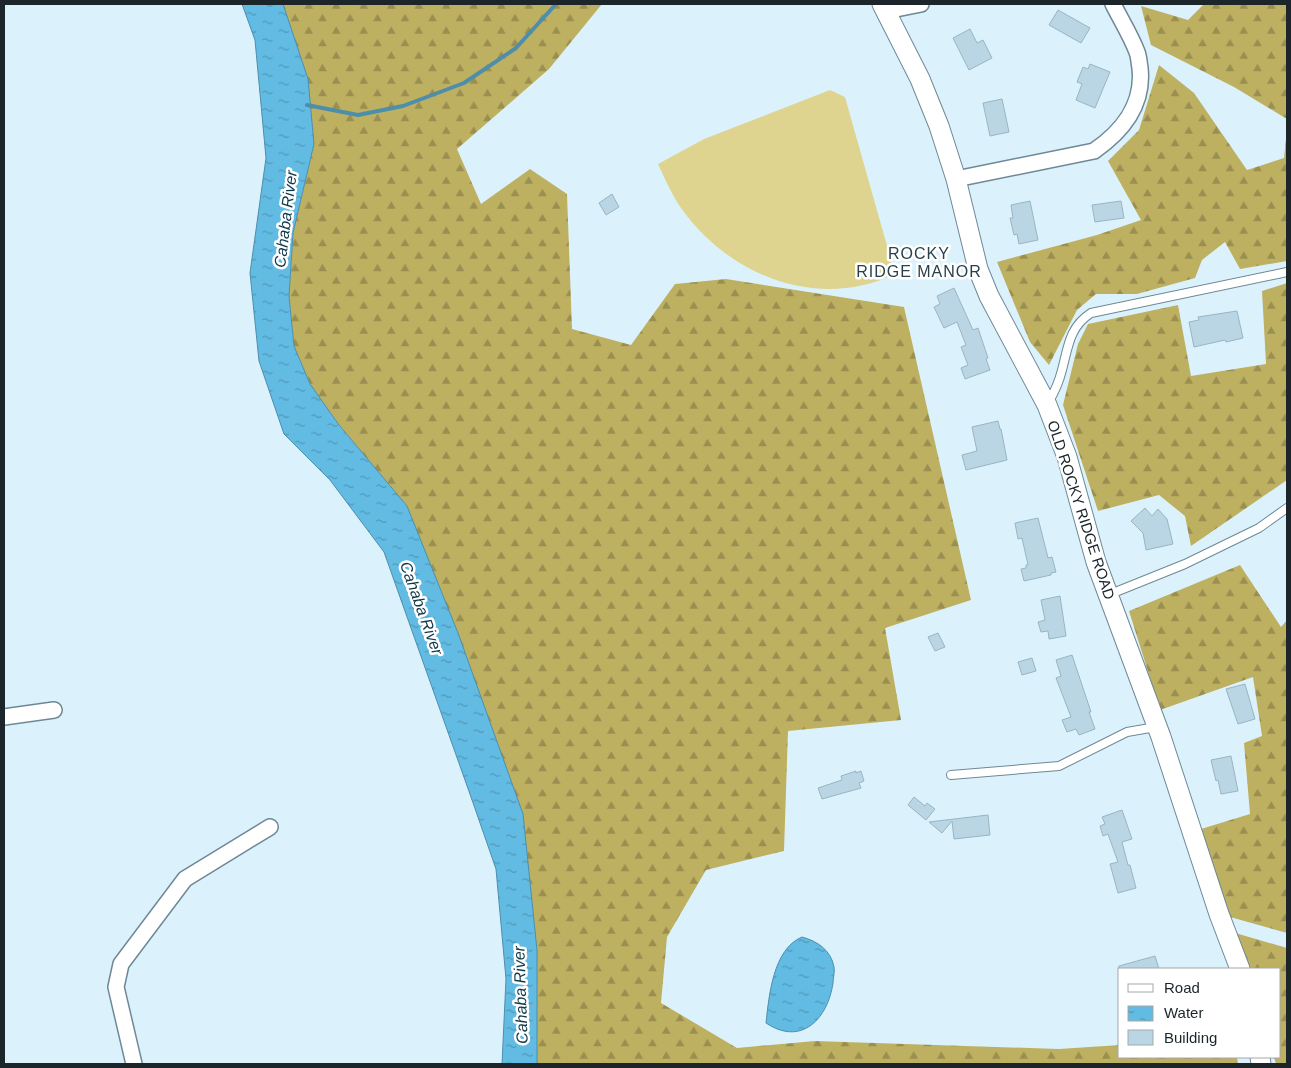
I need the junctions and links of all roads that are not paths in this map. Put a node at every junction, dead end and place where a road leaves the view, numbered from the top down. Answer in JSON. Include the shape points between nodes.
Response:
{"nodes":[{"id":1,"x":921,"y":4,"type":"edge"},
{"id":2,"x":1113,"y":4,"type":"edge"},
{"id":3,"x":884,"y":8,"type":"edge"},
{"id":4,"x":956,"y":180,"type":"junction"},
{"id":5,"x":1287,"y":272,"type":"edge"},
{"id":6,"x":1047,"y":405,"type":"junction"},
{"id":7,"x":1287,"y":508,"type":"edge"},
{"id":8,"x":1108,"y":595,"type":"junction"},
{"id":9,"x":54,"y":710,"type":"dead end"},
{"id":10,"x":4,"y":717,"type":"edge"},
{"id":11,"x":1156,"y":726,"type":"junction"},
{"id":12,"x":951,"y":775,"type":"dead end"},
{"id":13,"x":270,"y":827,"type":"dead end"},
{"id":14,"x":1240,"y":968,"type":"edge"},
{"id":15,"x":134,"y":1064,"type":"edge"}],
"edges":[{"from":1,"to":3,"type":"street"},
{"from":2,"to":4,"type":"street","via":[[1138,54],[1141,78],[1129,118],[1111,139],[1094,151]]},
{"from":3,"to":4,"type":"street","name":"OLD ROCKY RIDGE ROAD","via":[[923,87]]},
{"from":4,"to":6,"type":"street","name":"OLD ROCKY RIDGE ROAD","via":[[978,269]]},
{"from":5,"to":6,"type":"lane","via":[[1091,313],[1079,322],[1069,338],[1061,373]]},
{"from":6,"to":8,"type":"street","name":"OLD ROCKY RIDGE ROAD","via":[[1067,458]]},
{"from":7,"to":8,"type":"lane","via":[[1259,528]]},
{"from":8,"to":11,"type":"street","name":"OLD ROCKY RIDGE ROAD"},
{"from":9,"to":10,"type":"street"},
{"from":11,"to":12,"type":"lane","via":[[1126,732],[1058,766]]},
{"from":11,"to":14,"type":"street","name":"OLD ROCKY RIDGE ROAD"},
{"from":13,"to":15,"type":"street","via":[[185,880],[121,964],[116,987]]}]}
